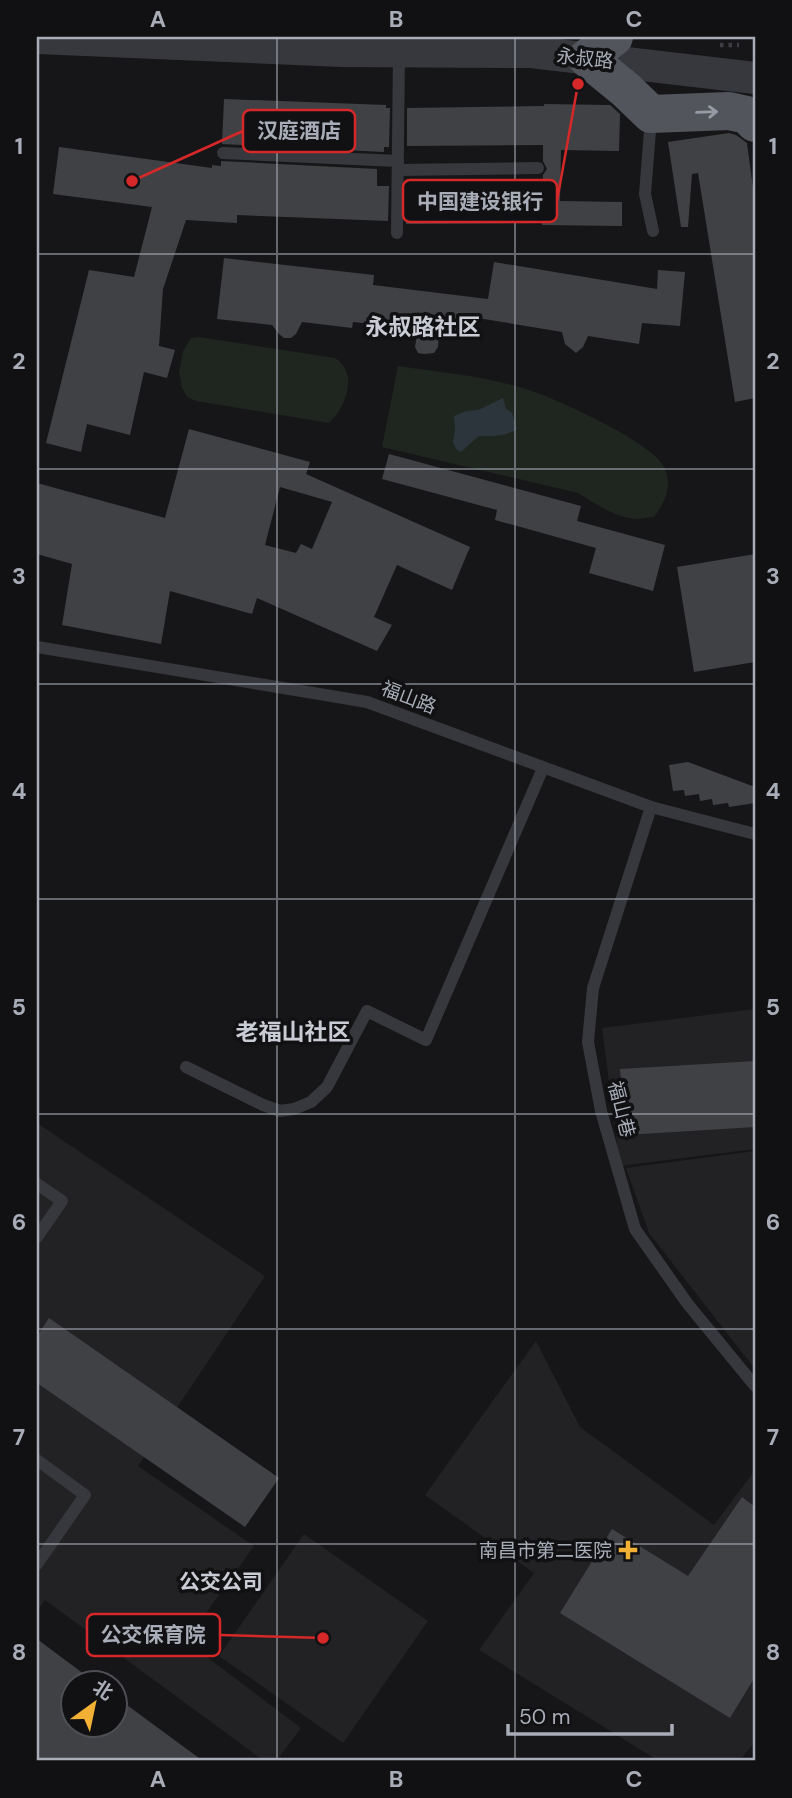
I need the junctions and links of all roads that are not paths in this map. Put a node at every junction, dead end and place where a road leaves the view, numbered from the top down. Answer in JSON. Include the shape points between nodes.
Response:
{"nodes":[{"id":1,"x":37,"y":38,"type":"edge"},
{"id":2,"x":600,"y":47,"type":"edge"},
{"id":3,"x":399,"y":51,"type":"junction"},
{"id":4,"x":755,"y":78,"type":"edge"},
{"id":5,"x":651,"y":114,"type":"junction"},
{"id":6,"x":755,"y":123,"type":"edge"},
{"id":7,"x":222,"y":153,"type":"dead end"},
{"id":8,"x":398,"y":166,"type":"junction"},
{"id":9,"x":538,"y":168,"type":"dead end"},
{"id":10,"x":653,"y":231,"type":"dead end"},
{"id":11,"x":397,"y":233,"type":"dead end"},
{"id":12,"x":37,"y":647,"type":"edge"},
{"id":13,"x":543,"y":768,"type":"junction"},
{"id":14,"x":651,"y":807,"type":"junction"},
{"id":15,"x":755,"y":834,"type":"edge"},
{"id":16,"x":186,"y":1067,"type":"dead end"},
{"id":17,"x":37,"y":1184,"type":"edge"},
{"id":18,"x":37,"y":1237,"type":"edge"},
{"id":19,"x":755,"y":1386,"type":"edge"},
{"id":20,"x":37,"y":1460,"type":"edge"},
{"id":21,"x":37,"y":1564,"type":"edge"}],
"edges":[{"from":1,"to":3,"type":"street","name":"永叔路"},
{"from":2,"to":3,"type":"street","name":"永叔路","via":[[531,52]]},
{"from":2,"to":4,"type":"street","name":"永叔路"},
{"from":2,"to":5,"type":"main road","via":[[626,90]]},
{"from":3,"to":8,"type":"lane"},
{"from":5,"to":6,"type":"main road","one_way":true,"via":[[729,111],[747,115]]},
{"from":5,"to":10,"type":"lane","via":[[645,194]]},
{"from":7,"to":8,"type":"lane"},
{"from":8,"to":9,"type":"lane"},
{"from":8,"to":11,"type":"lane"},
{"from":12,"to":13,"type":"lane","name":"福山路","via":[[367,702]]},
{"from":13,"to":14,"type":"lane","name":"福山路"},
{"from":13,"to":16,"type":"lane","via":[[426,1040],[367,1011],[327,1087],[311,1101],[280,1111]]},
{"from":14,"to":15,"type":"lane","name":"福山路"},
{"from":14,"to":19,"type":"lane","name":"福山巷","via":[[593,988],[590,1056],[635,1229],[687,1303]]},
{"from":17,"to":18,"type":"lane","via":[[62,1201]]},
{"from":20,"to":21,"type":"lane","via":[[85,1495]]}]}
